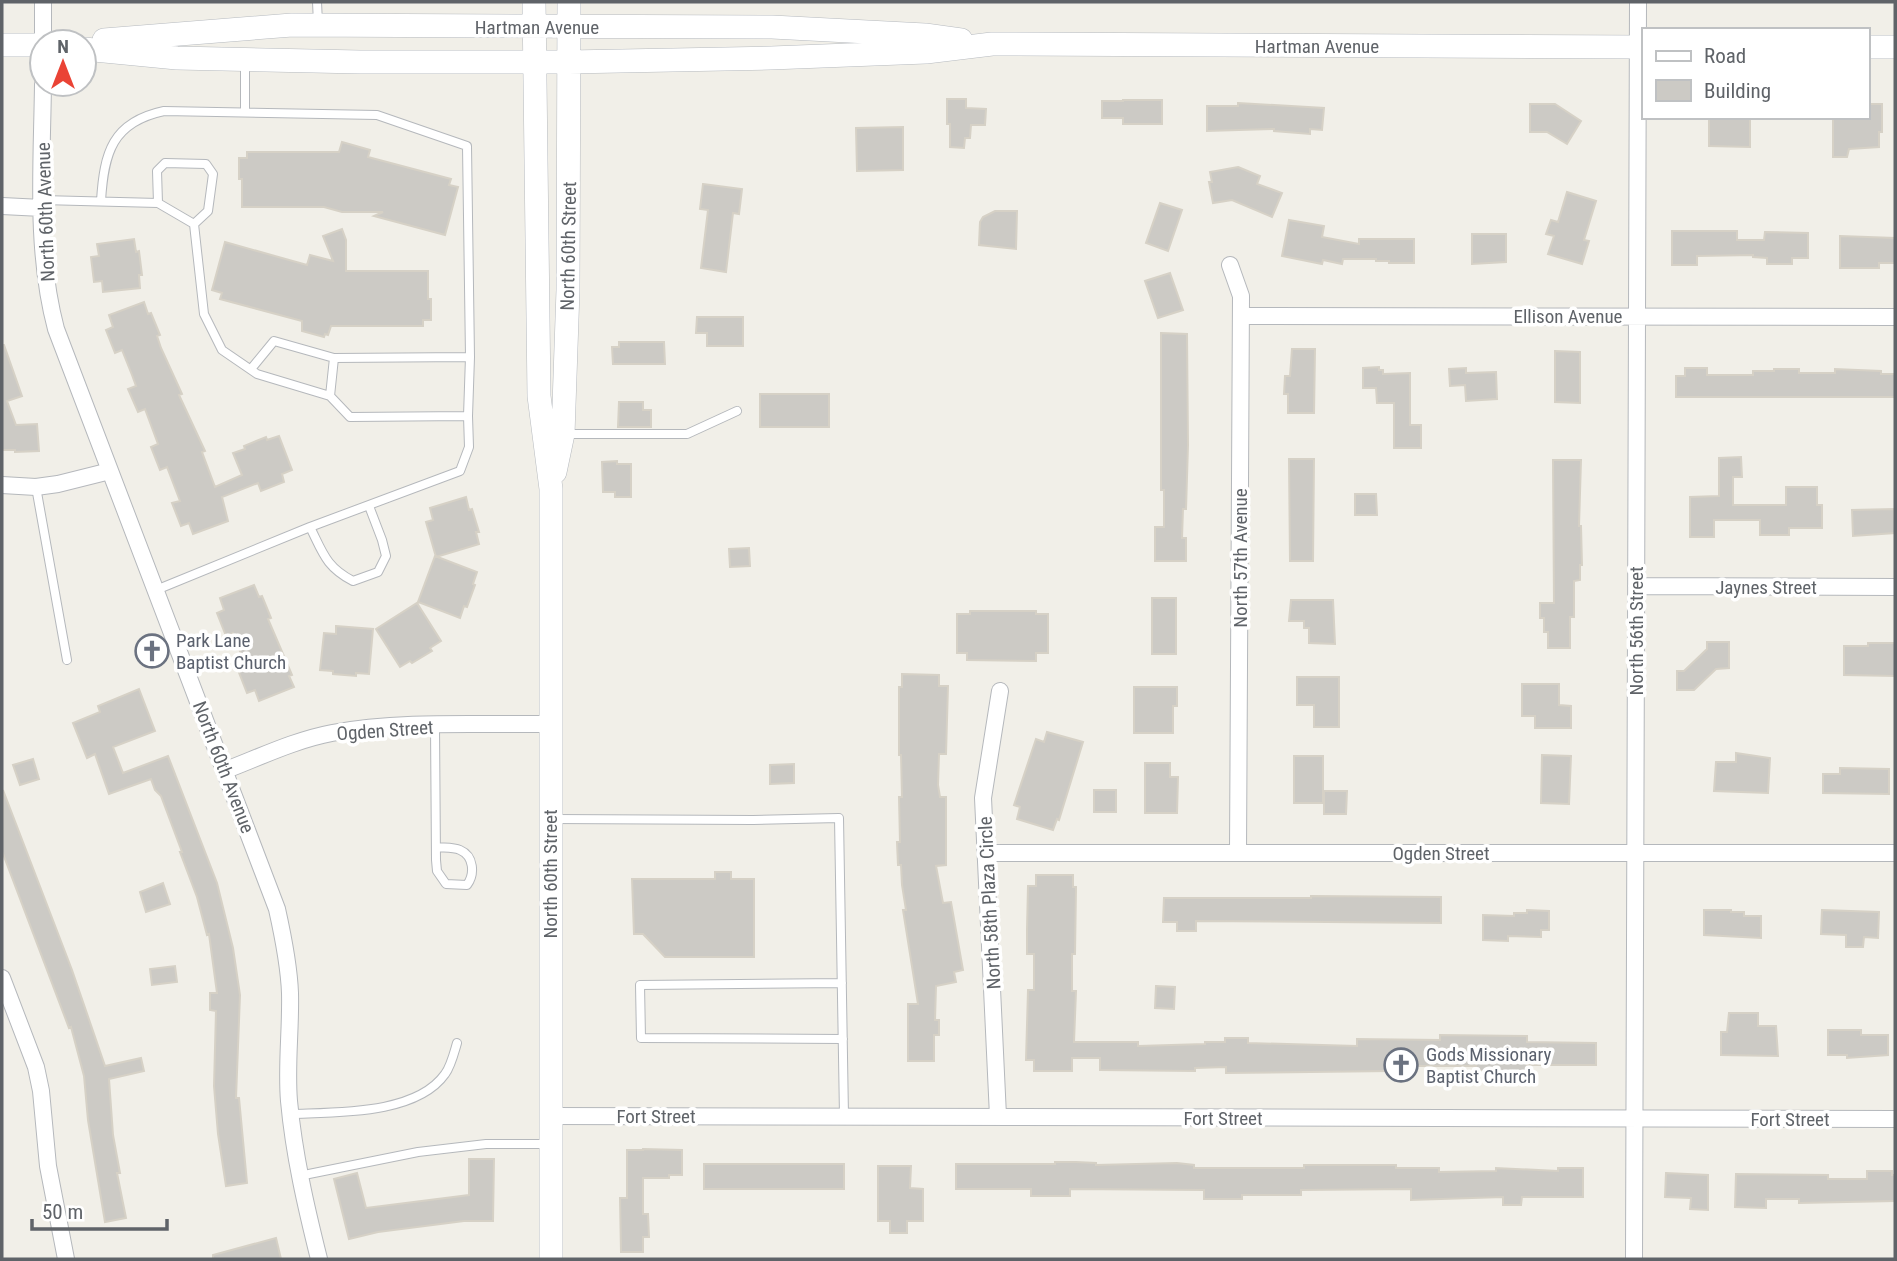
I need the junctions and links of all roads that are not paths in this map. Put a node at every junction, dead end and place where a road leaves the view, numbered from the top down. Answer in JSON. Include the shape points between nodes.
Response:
{"nodes":[{"id":1,"x":43,"y":2,"type":"edge"},
{"id":2,"x":317,"y":2,"type":"edge"},
{"id":3,"x":534,"y":2,"type":"edge"},
{"id":4,"x":569,"y":2,"type":"edge"},
{"id":5,"x":1638,"y":2,"type":"edge"},
{"id":6,"x":318,"y":25,"type":"junction"},
{"id":7,"x":570,"y":27,"type":"junction"},
{"id":8,"x":43,"y":28,"type":"edge"},
{"id":9,"x":534,"y":28,"type":"junction"},
{"id":10,"x":98,"y":41,"type":"edge"},
{"id":11,"x":28,"y":44,"type":"edge"},
{"id":12,"x":992,"y":44,"type":"junction"},
{"id":13,"x":2,"y":45,"type":"edge"},
{"id":14,"x":1641,"y":47,"type":"edge"},
{"id":15,"x":1869,"y":47,"type":"edge"},
{"id":16,"x":1895,"y":47,"type":"edge"},
{"id":17,"x":98,"y":50,"type":"edge"},
{"id":18,"x":245,"y":58,"type":"junction"},
{"id":19,"x":534,"y":61,"type":"junction"},
{"id":20,"x":569,"y":62,"type":"junction"},
{"id":21,"x":43,"y":98,"type":"edge"},
{"id":22,"x":245,"y":113,"type":"junction"},
{"id":23,"x":101,"y":201,"type":"junction"},
{"id":24,"x":158,"y":203,"type":"junction"},
{"id":25,"x":42,"y":204,"type":"junction"},
{"id":26,"x":2,"y":206,"type":"edge"},
{"id":27,"x":194,"y":224,"type":"junction"},
{"id":28,"x":1230,"y":265,"type":"dead end"},
{"id":29,"x":1241,"y":316,"type":"junction"},
{"id":30,"x":1637,"y":316,"type":"junction"},
{"id":31,"x":1895,"y":317,"type":"edge"},
{"id":32,"x":470,"y":357,"type":"junction"},
{"id":33,"x":334,"y":358,"type":"junction"},
{"id":34,"x":251,"y":369,"type":"junction"},
{"id":35,"x":330,"y":396,"type":"junction"},
{"id":36,"x":737,"y":411,"type":"dead end"},
{"id":37,"x":468,"y":416,"type":"junction"},
{"id":38,"x":563,"y":434,"type":"junction"},
{"id":39,"x":110,"y":471,"type":"junction"},
{"id":40,"x":2,"y":485,"type":"edge"},
{"id":41,"x":36,"y":486,"type":"junction"},
{"id":42,"x":551,"y":489,"type":"junction"},
{"id":43,"x":369,"y":506,"type":"junction"},
{"id":44,"x":310,"y":527,"type":"junction"},
{"id":45,"x":1636,"y":586,"type":"junction"},
{"id":46,"x":1895,"y":587,"type":"edge"},
{"id":47,"x":156,"y":590,"type":"junction"},
{"id":48,"x":67,"y":660,"type":"dead end"},
{"id":49,"x":1000,"y":691,"type":"dead end"},
{"id":50,"x":551,"y":724,"type":"junction"},
{"id":51,"x":435,"y":726,"type":"junction"},
{"id":52,"x":226,"y":771,"type":"junction"},
{"id":53,"x":550,"y":819,"type":"junction"},
{"id":54,"x":436,"y":847,"type":"junction"},
{"id":55,"x":1238,"y":852,"type":"junction"},
{"id":56,"x":1635,"y":852,"type":"junction"},
{"id":57,"x":987,"y":853,"type":"junction"},
{"id":58,"x":1895,"y":853,"type":"edge"},
{"id":59,"x":2,"y":978,"type":"edge"},
{"id":60,"x":842,"y":984,"type":"junction"},
{"id":61,"x":843,"y":1039,"type":"junction"},
{"id":62,"x":457,"y":1043,"type":"dead end"},
{"id":63,"x":290,"y":1114,"type":"junction"},
{"id":64,"x":550,"y":1116,"type":"junction"},
{"id":65,"x":844,"y":1116,"type":"junction"},
{"id":66,"x":998,"y":1116,"type":"junction"},
{"id":67,"x":1636,"y":1119,"type":"junction"},
{"id":68,"x":1895,"y":1119,"type":"edge"},
{"id":69,"x":550,"y":1144,"type":"junction"},
{"id":70,"x":299,"y":1175,"type":"junction"},
{"id":71,"x":66,"y":1259,"type":"edge"},
{"id":72,"x":319,"y":1259,"type":"edge"},
{"id":73,"x":551,"y":1259,"type":"edge"},
{"id":74,"x":1634,"y":1259,"type":"edge"}],
"edges":[{"from":1,"to":8,"type":"street"},
{"from":2,"to":6,"type":"lane"},
{"from":3,"to":9,"type":"main road","name":"North 60th Street"},
{"from":4,"to":7,"type":"main road","name":"North 60th Street"},
{"from":5,"to":14,"type":"street","name":"North 56th Street"},
{"from":6,"to":9,"type":"main road","name":"Hartman Avenue"},
{"from":6,"to":10,"type":"main road","name":"Hartman Avenue"},
{"from":7,"to":9,"type":"main road","name":"Hartman Avenue"},
{"from":7,"to":12,"type":"main road","name":"Hartman Avenue","via":[[772,27],[925,35]]},
{"from":7,"to":20,"type":"main road","name":"North 60th Street"},
{"from":9,"to":19,"type":"main road","name":"North 60th Street"},
{"from":11,"to":13,"type":"main road"},
{"from":12,"to":14,"type":"main road","name":"Hartman Avenue"},
{"from":12,"to":20,"type":"main road","name":"Hartman Avenue","via":[[926,52]]},
{"from":14,"to":30,"type":"street","name":"North 56th Street"},
{"from":15,"to":16,"type":"main road"},
{"from":17,"to":18,"type":"main road","name":"Hartman Avenue","via":[[177,58]]},
{"from":18,"to":19,"type":"main road","name":"Hartman Avenue"},
{"from":18,"to":22,"type":"lane"},
{"from":19,"to":20,"type":"main road","name":"Hartman Avenue"},
{"from":19,"to":42,"type":"main road","name":"North 60th Street","via":[[539,396]]},
{"from":20,"to":38,"type":"main road","name":"North 60th Street"},
{"from":21,"to":25,"type":"street","name":"North 60th Avenue"},
{"from":22,"to":23,"type":"lane","via":[[164,111],[131,122],[109,150]]},
{"from":22,"to":32,"type":"lane","via":[[377,116],[467,146]]},
{"from":23,"to":24,"type":"lane"},
{"from":23,"to":25,"type":"lane"},
{"from":24,"to":27,"type":"lane"},
{"from":24,"to":27,"type":"lane","via":[[157,171],[165,163],[206,164],[213,174],[208,211]]},
{"from":25,"to":26,"type":"street"},
{"from":25,"to":39,"type":"street","name":"North 60th Avenue","via":[[50,306]]},
{"from":27,"to":34,"type":"lane","via":[[204,314],[222,350]]},
{"from":28,"to":29,"type":"street","name":"North 57th Avenue","via":[[1241,296]]},
{"from":29,"to":30,"type":"street","name":"Ellison Avenue"},
{"from":29,"to":55,"type":"street","name":"North 57th Avenue"},
{"from":30,"to":31,"type":"street","name":"Ellison Avenue"},
{"from":30,"to":45,"type":"street","name":"North 56th Street"},
{"from":32,"to":33,"type":"lane"},
{"from":32,"to":37,"type":"lane"},
{"from":33,"to":34,"type":"lane","via":[[274,341]]},
{"from":33,"to":35,"type":"lane"},
{"from":34,"to":35,"type":"lane"},
{"from":35,"to":37,"type":"lane","via":[[350,417]]},
{"from":36,"to":38,"type":"lane","via":[[687,434]]},
{"from":37,"to":43,"type":"lane","via":[[469,447],[460,471]]},
{"from":38,"to":42,"type":"main road","name":"North 60th Street"},
{"from":39,"to":41,"type":"street"},
{"from":39,"to":47,"type":"street","name":"North 60th Avenue"},
{"from":40,"to":41,"type":"street"},
{"from":41,"to":48,"type":"lane"},
{"from":42,"to":50,"type":"main road","name":"North 60th Street"},
{"from":43,"to":44,"type":"lane"},
{"from":43,"to":44,"type":"lane","via":[[386,556],[378,572],[353,581],[336,572]]},
{"from":44,"to":47,"type":"lane"},
{"from":45,"to":46,"type":"street","name":"Jaynes Street"},
{"from":45,"to":56,"type":"street","name":"North 56th Street"},
{"from":47,"to":52,"type":"street","name":"North 60th Avenue"},
{"from":49,"to":57,"type":"street","name":"North 58th Plaza Circle","via":[[983,798]]},
{"from":50,"to":51,"type":"street","name":"Ogden Street"},
{"from":50,"to":53,"type":"main road","name":"North 60th Street"},
{"from":51,"to":52,"type":"street","name":"Ogden Street","via":[[329,733]]},
{"from":51,"to":54,"type":"lane"},
{"from":52,"to":63,"type":"street","name":"North 60th Avenue","via":[[268,882],[284,941],[290,994]]},
{"from":53,"to":60,"type":"lane","via":[[839,818]]},
{"from":53,"to":64,"type":"main road","name":"North 60th Street"},
{"from":54,"to":54,"type":"lane","via":[[440,879],[446,884],[467,885],[472,870],[465,853]]},
{"from":55,"to":56,"type":"street","name":"Ogden Street"},
{"from":55,"to":57,"type":"street","name":"Ogden Street"},
{"from":56,"to":58,"type":"street","name":"Ogden Street"},
{"from":56,"to":67,"type":"street","name":"North 56th Street"},
{"from":57,"to":66,"type":"street","name":"North 58th Plaza Circle"},
{"from":59,"to":71,"type":"street","via":[[36,1067]]},
{"from":60,"to":61,"type":"lane"},
{"from":60,"to":61,"type":"lane","via":[[640,985],[640,1038]]},
{"from":61,"to":65,"type":"lane"},
{"from":62,"to":63,"type":"lane","via":[[445,1074],[421,1095],[368,1109]]},
{"from":63,"to":70,"type":"street","name":"North 60th Avenue"},
{"from":64,"to":65,"type":"street","name":"Fort Street"},
{"from":64,"to":69,"type":"main road","name":"North 60th Street"},
{"from":65,"to":66,"type":"street","name":"Fort Street"},
{"from":66,"to":67,"type":"street","name":"Fort Street"},
{"from":67,"to":68,"type":"street","name":"Fort Street"},
{"from":67,"to":74,"type":"street","name":"North 56th Street"},
{"from":69,"to":70,"type":"lane","via":[[486,1144],[418,1152]]},
{"from":69,"to":73,"type":"main road","name":"North 60th Street"},
{"from":70,"to":72,"type":"street","name":"North 60th Avenue"}]}
